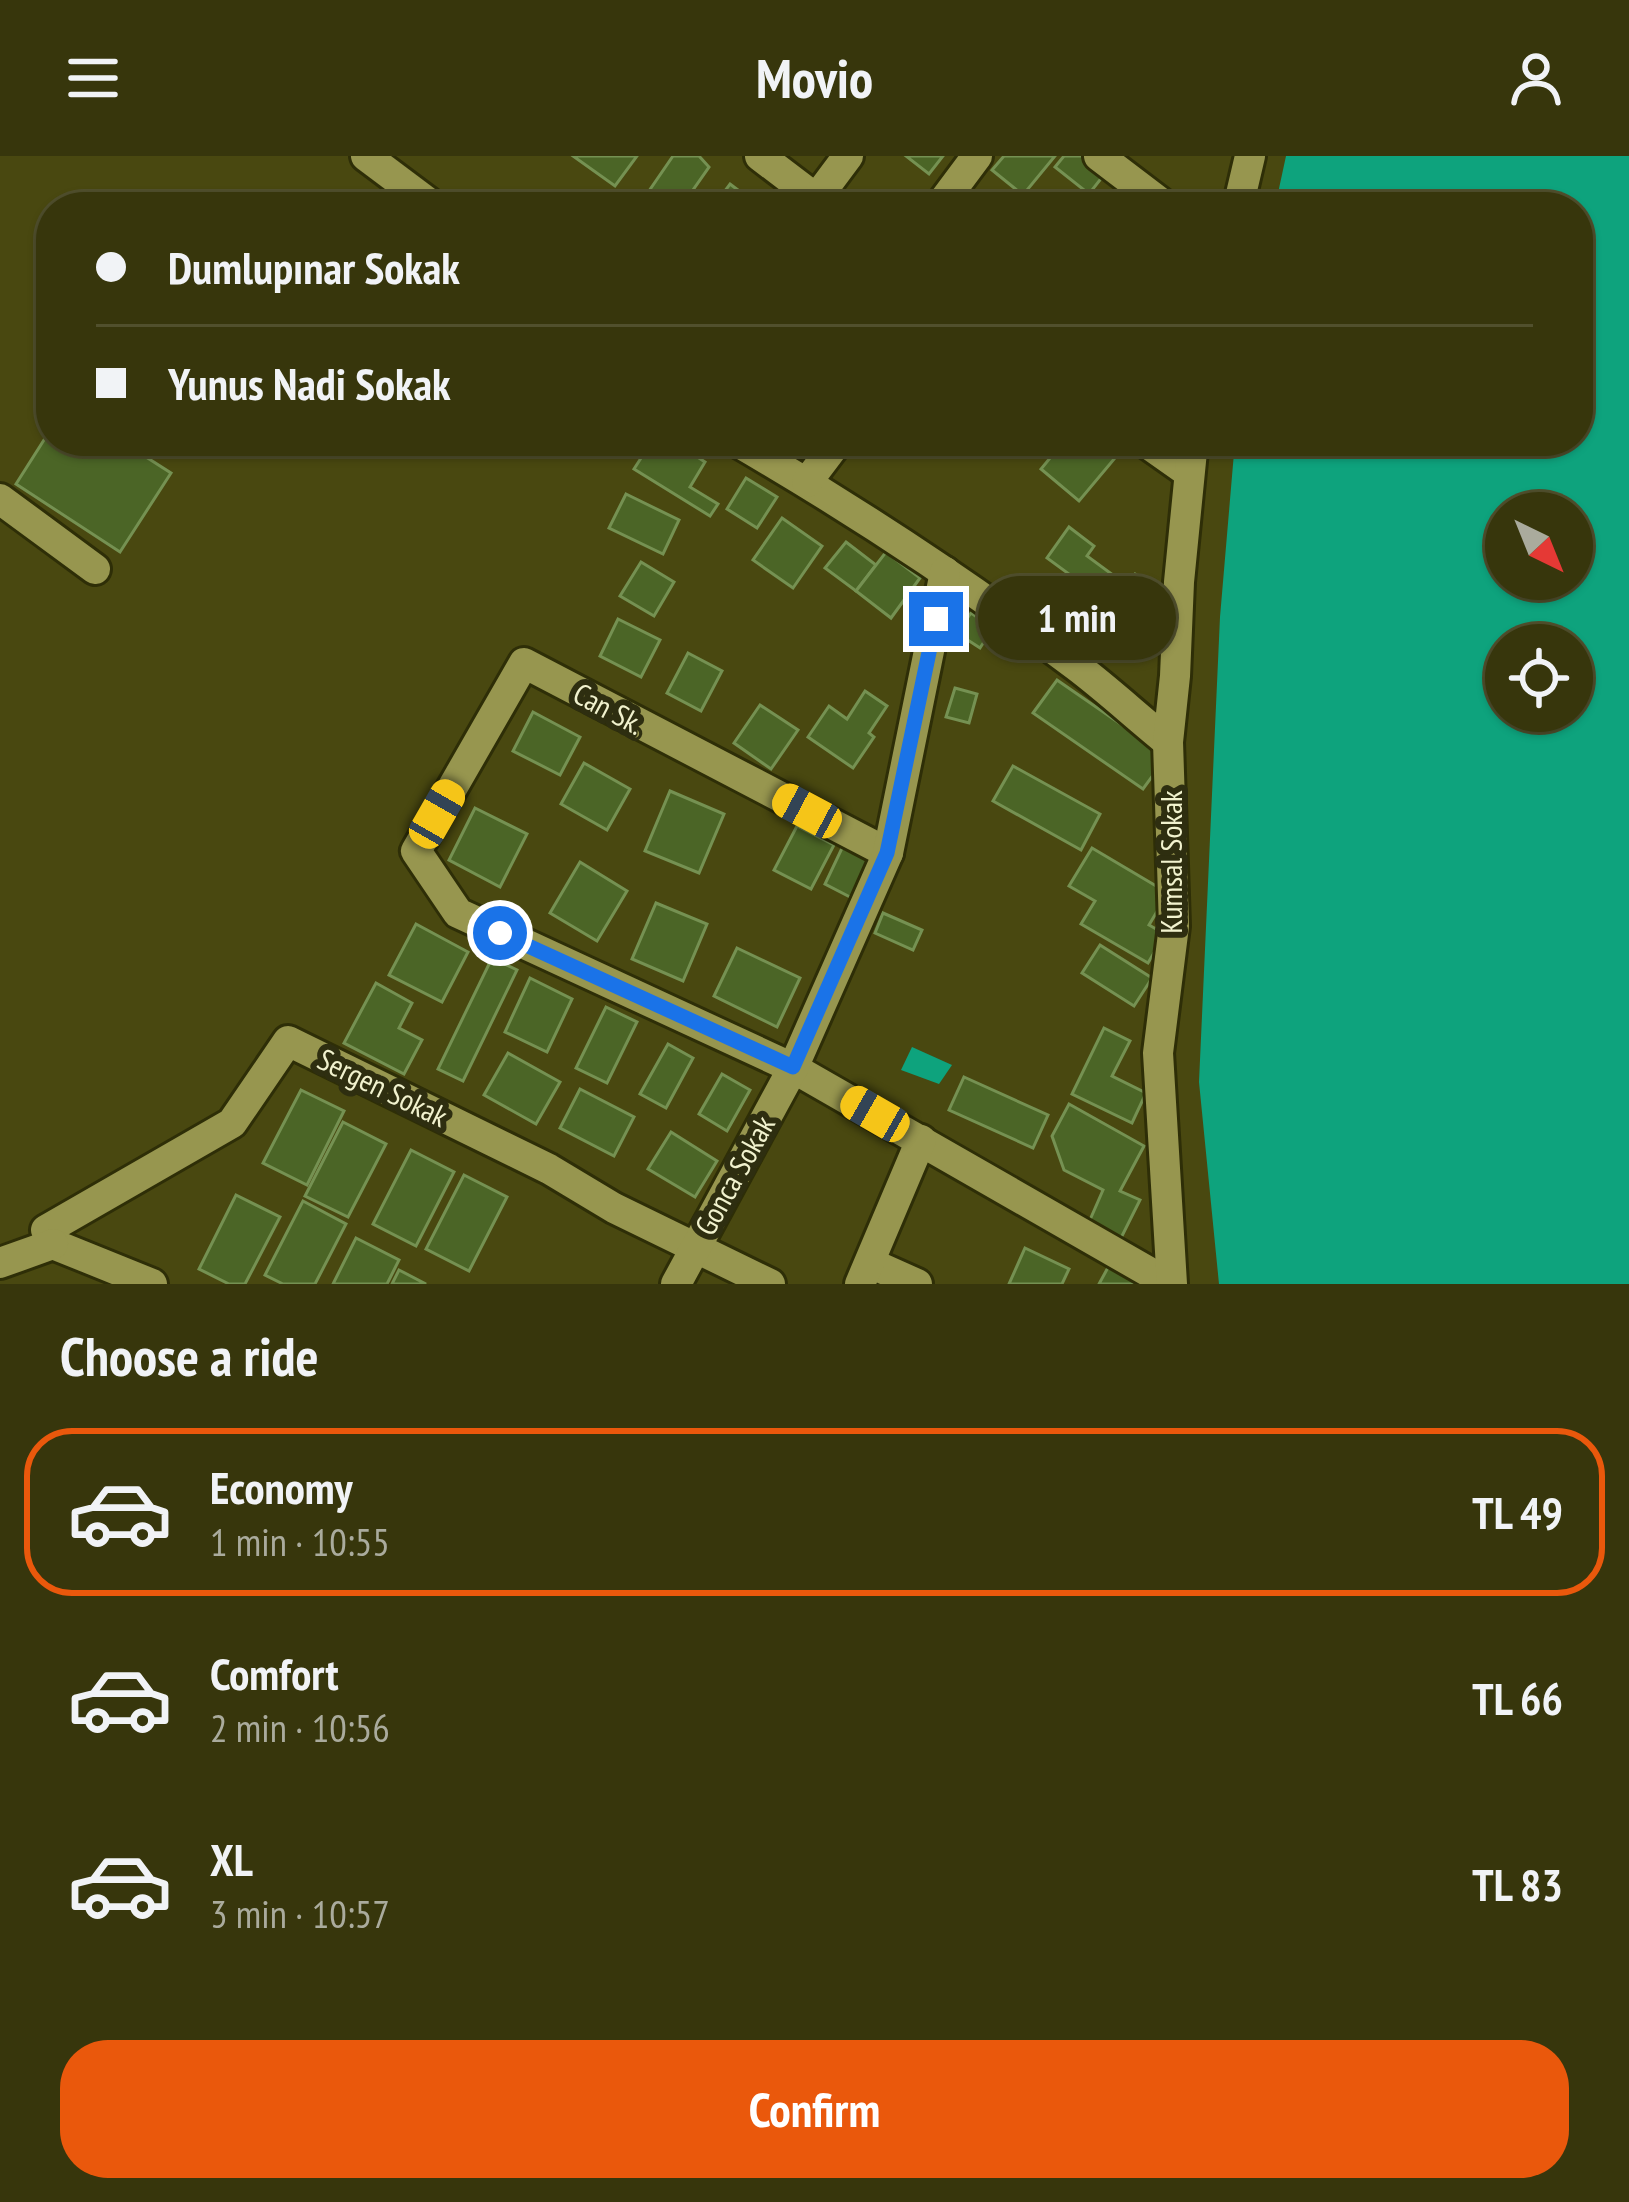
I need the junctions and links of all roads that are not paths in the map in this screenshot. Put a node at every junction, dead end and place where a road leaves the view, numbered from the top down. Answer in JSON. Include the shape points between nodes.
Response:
{"nodes":[{"id":1,"x":366,"y":156,"type":"edge"},
{"id":2,"x":760,"y":156,"type":"edge"},
{"id":3,"x":848,"y":156,"type":"edge"},
{"id":4,"x":976,"y":156,"type":"edge"},
{"id":5,"x":1099,"y":156,"type":"edge"},
{"id":6,"x":1250,"y":156,"type":"edge"},
{"id":7,"x":414,"y":192,"type":"edge"},
{"id":8,"x":807,"y":192,"type":"edge"},
{"id":9,"x":827,"y":192,"type":"edge"},
{"id":10,"x":950,"y":192,"type":"edge"},
{"id":11,"x":1146,"y":192,"type":"edge"},
{"id":12,"x":1242,"y":192,"type":"edge"},
{"id":13,"x":762,"y":456,"type":"edge"},
{"id":14,"x":827,"y":456,"type":"edge"},
{"id":15,"x":1165,"y":456,"type":"edge"},
{"id":16,"x":1191,"y":456,"type":"edge"},
{"id":17,"x":1188,"y":472,"type":"junction"},
{"id":18,"x":807,"y":482,"type":"junction"},
{"id":19,"x":0,"y":499,"type":"edge"},
{"id":20,"x":94,"y":569,"type":"dead end"},
{"id":21,"x":945,"y":572,"type":"junction"},
{"id":22,"x":1168,"y":742,"type":"junction"},
{"id":23,"x":887,"y":853,"type":"junction"},
{"id":24,"x":793,"y":1067,"type":"junction"},
{"id":25,"x":921,"y":1140,"type":"junction"},
{"id":26,"x":53,"y":1244,"type":"junction"},
{"id":27,"x":694,"y":1247,"type":"junction"},
{"id":28,"x":0,"y":1263,"type":"edge"},
{"id":29,"x":865,"y":1273,"type":"edge"},
{"id":30,"x":152,"y":1284,"type":"edge"},
{"id":31,"x":676,"y":1284,"type":"edge"},
{"id":32,"x":770,"y":1284,"type":"edge"},
{"id":33,"x":916,"y":1284,"type":"edge"},
{"id":34,"x":1171,"y":1284,"type":"edge"}],
"edges":[{"from":1,"to":7,"type":"street"},
{"from":2,"to":8,"type":"street"},
{"from":3,"to":9,"type":"street"},
{"from":4,"to":10,"type":"street"},
{"from":5,"to":11,"type":"street"},
{"from":6,"to":12,"type":"street"},
{"from":13,"to":18,"type":"street"},
{"from":14,"to":18,"type":"street"},
{"from":15,"to":17,"type":"street"},
{"from":16,"to":17,"type":"street","name":"Kumsal Sokak"},
{"from":17,"to":22,"type":"street","name":"Kumsal Sokak"},
{"from":18,"to":21,"type":"street"},
{"from":19,"to":20,"type":"street"},
{"from":21,"to":22,"type":"street"},
{"from":21,"to":23,"type":"street","name":"Gonca Sokak"},
{"from":22,"to":34,"type":"street","name":"Kumsal Sokak","via":[[1174,926],[1158,1053]]},
{"from":23,"to":24,"type":"street","name":"Gonca Sokak"},
{"from":23,"to":24,"type":"street","name":"Can Sk.","via":[[524,663],[416,851],[458,914]]},
{"from":24,"to":25,"type":"street"},
{"from":24,"to":27,"type":"street","name":"Gonca Sokak"},
{"from":25,"to":29,"type":"street"},
{"from":25,"to":34,"type":"street"},
{"from":26,"to":27,"type":"street","name":"Sergen Sokak","via":[[46,1230],[232,1123],[288,1041]]},
{"from":26,"to":28,"type":"street"},
{"from":26,"to":30,"type":"street"},
{"from":27,"to":31,"type":"street","name":"Gonca Sokak"},
{"from":27,"to":32,"type":"street","name":"Sergen Sokak"},
{"from":29,"to":33,"type":"street"}]}
